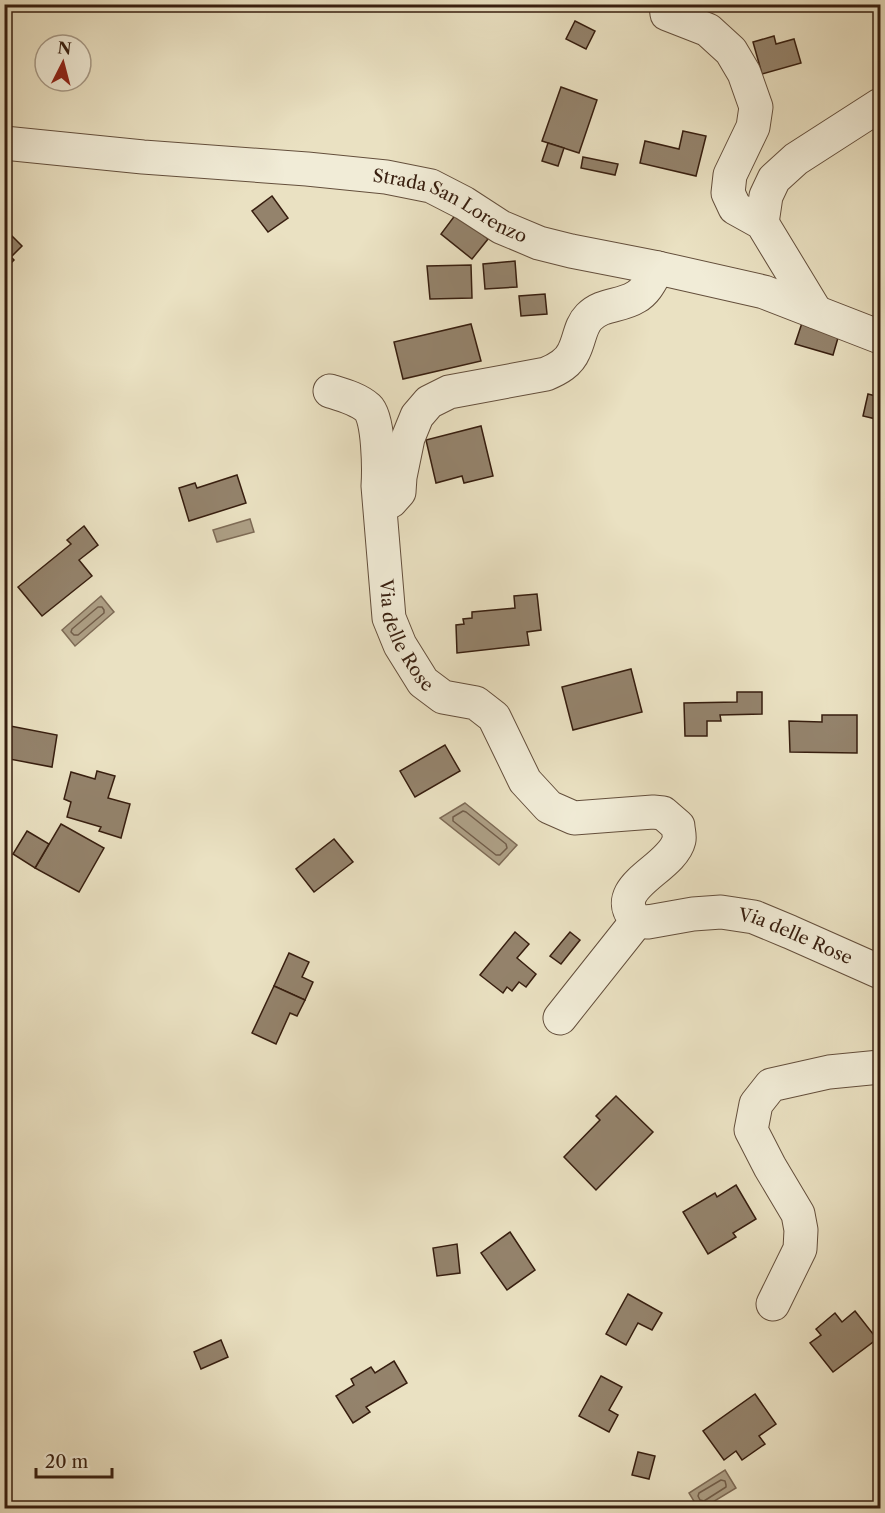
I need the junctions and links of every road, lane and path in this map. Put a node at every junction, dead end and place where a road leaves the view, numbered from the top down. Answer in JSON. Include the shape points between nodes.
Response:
{"nodes":[{"id":1,"x":668,"y":4,"type":"edge"},
{"id":2,"x":880,"y":105,"type":"edge"},
{"id":3,"x":4,"y":143,"type":"edge"},
{"id":4,"x":762,"y":223,"type":"junction"},
{"id":5,"x":658,"y":267,"type":"junction"},
{"id":6,"x":816,"y":312,"type":"junction"},
{"id":7,"x":880,"y":337,"type":"edge"},
{"id":8,"x":330,"y":391,"type":"dead end"},
{"id":9,"x":381,"y":507,"type":"junction"},
{"id":10,"x":637,"y":921,"type":"junction"},
{"id":11,"x":880,"y":972,"type":"edge"},
{"id":12,"x":560,"y":1018,"type":"dead end"},
{"id":13,"x":880,"y":1066,"type":"edge"},
{"id":14,"x":773,"y":1304,"type":"dead end"}],
"edges":[{"from":1,"to":4,"type":"street","via":[[667,14],[708,30],[731,51],[744,73],[756,107],[753,127],[730,175],[728,193],[735,208]]},
{"from":2,"to":4,"type":"street","via":[[796,159],[774,179],[766,196]]},
{"from":3,"to":5,"type":"street","name":"Strada San Lorenzo","via":[[386,177],[431,186],[501,227],[539,243]]},
{"from":4,"to":6,"type":"street"},
{"from":5,"to":6,"type":"street","name":"Strada San Lorenzo","via":[[764,292]]},
{"from":5,"to":9,"type":"street","via":[[636,297],[598,309],[586,319],[574,351],[556,370],[449,392],[429,402],[417,416],[408,438],[399,492]]},
{"from":6,"to":7,"type":"street","name":"Strada San Lorenzo"},
{"from":8,"to":9,"type":"street","name":"Via delle Rose","via":[[354,399],[370,409],[375,419]]},
{"from":9,"to":10,"type":"street","name":"Via delle Rose","via":[[389,618],[423,682],[443,697],[476,703],[494,717],[525,780],[549,807],[574,818],[663,813],[678,826],[675,848],[633,888],[627,901],[629,912]]},
{"from":10,"to":11,"type":"street","name":"Via delle Rose","via":[[720,912],[754,918]]},
{"from":10,"to":12,"type":"street"},
{"from":13,"to":14,"type":"street","via":[[771,1085],[756,1104],[751,1130],[798,1214],[801,1230],[800,1249]]}]}
